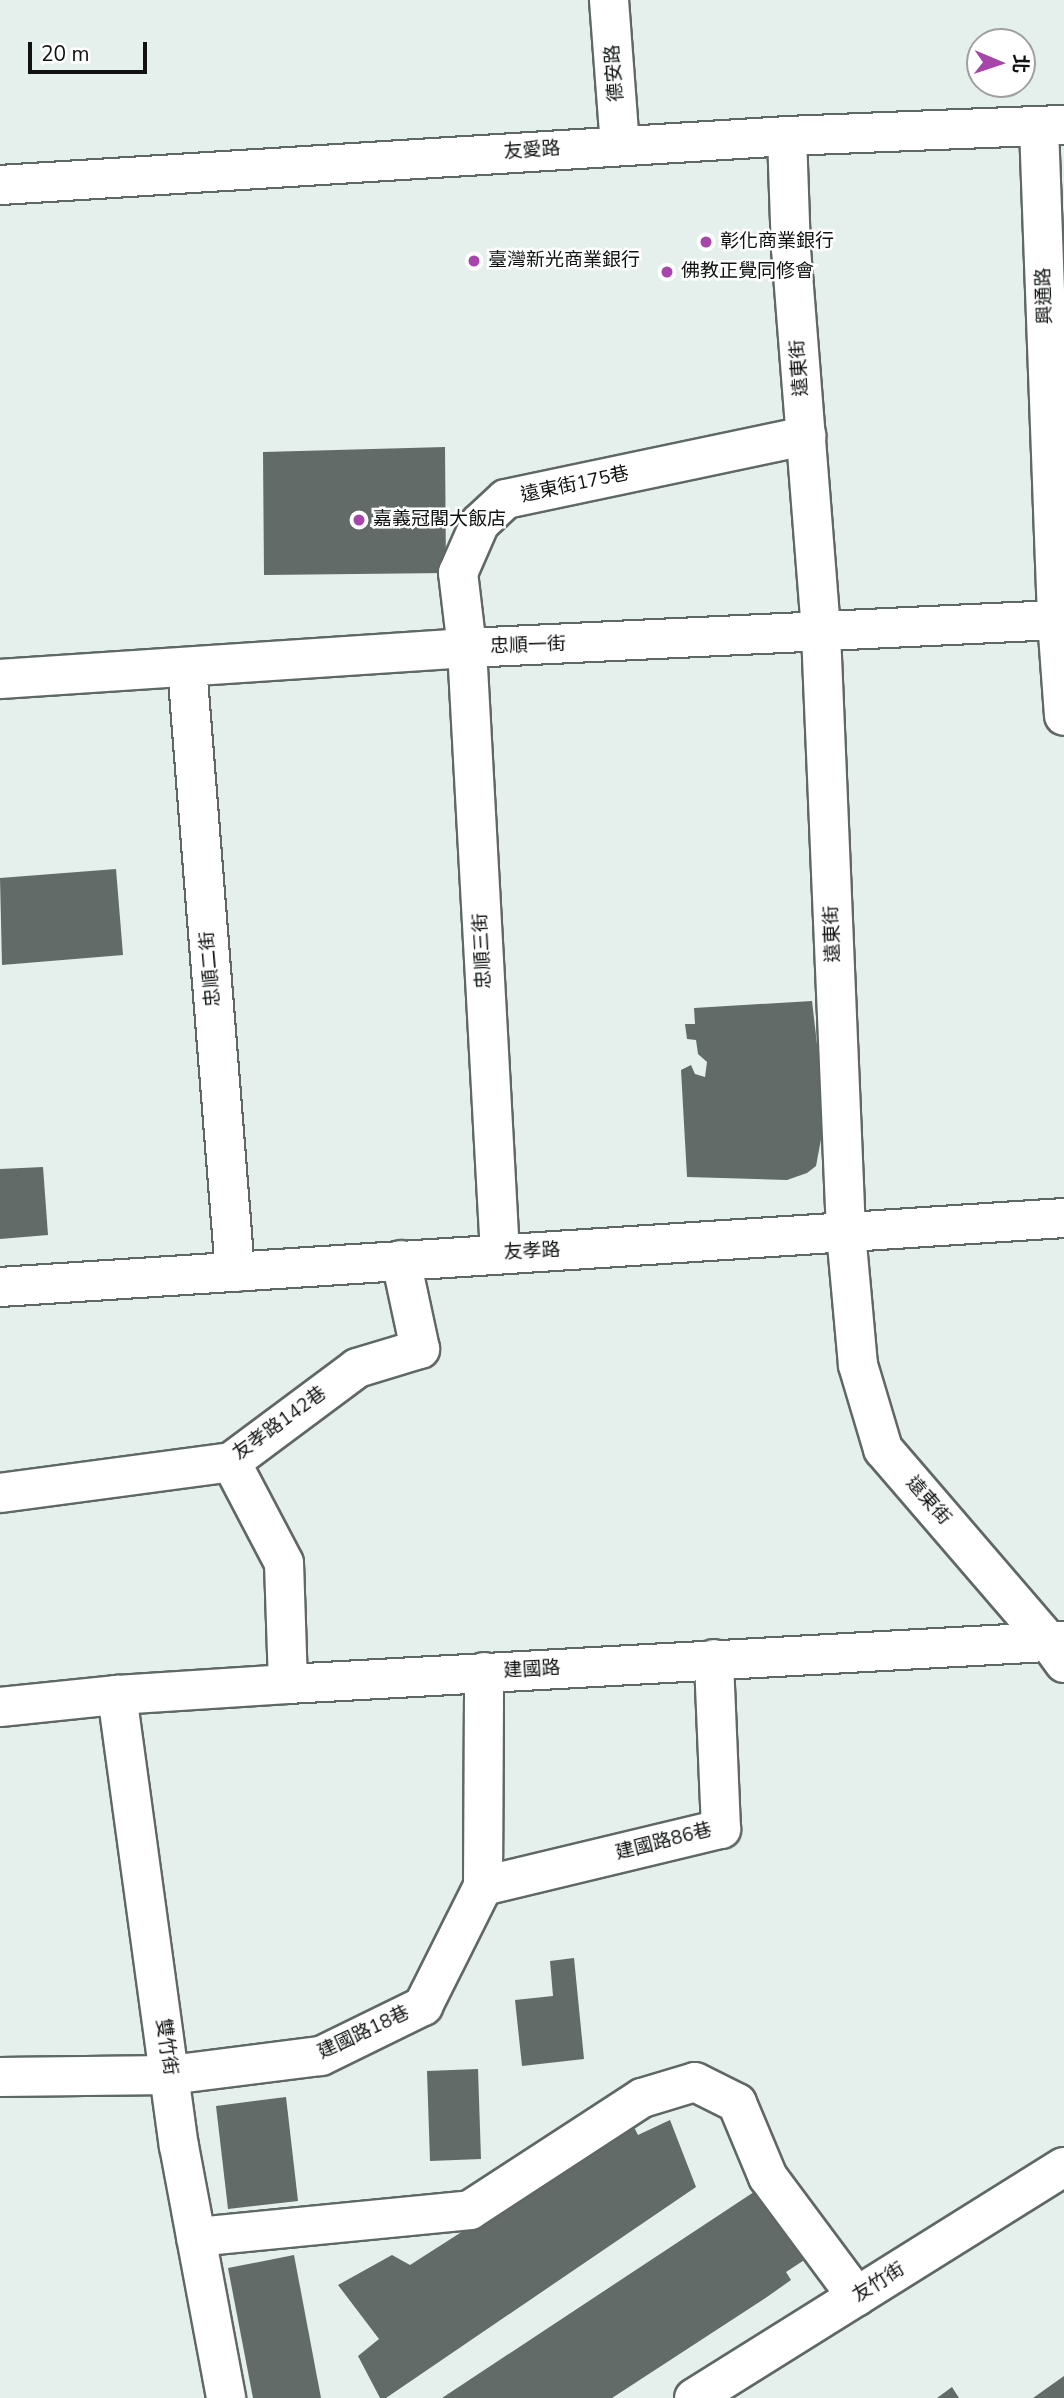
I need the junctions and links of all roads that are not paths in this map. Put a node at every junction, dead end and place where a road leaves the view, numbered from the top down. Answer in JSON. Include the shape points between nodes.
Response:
{"nodes":[{"id":1,"x":609,"y":0,"type":"edge"},
{"id":2,"x":1051,"y":126,"type":"edge"},
{"id":3,"x":787,"y":136,"type":"junction"},
{"id":4,"x":620,"y":146,"type":"junction"},
{"id":5,"x":0,"y":185,"type":"edge"},
{"id":6,"x":806,"y":436,"type":"junction"},
{"id":7,"x":1057,"y":620,"type":"junction"},
{"id":8,"x":821,"y":633,"type":"junction"},
{"id":9,"x":467,"y":648,"type":"junction"},
{"id":10,"x":187,"y":667,"type":"junction"},
{"id":11,"x":0,"y":680,"type":"edge"},
{"id":12,"x":1064,"y":716,"type":"edge"},
{"id":13,"x":1064,"y":1218,"type":"edge"},
{"id":14,"x":846,"y":1233,"type":"junction"},
{"id":15,"x":500,"y":1254,"type":"junction"},
{"id":16,"x":401,"y":1260,"type":"junction"},
{"id":17,"x":235,"y":1272,"type":"junction"},
{"id":18,"x":0,"y":1287,"type":"edge"},
{"id":19,"x":231,"y":1462,"type":"junction"},
{"id":20,"x":0,"y":1493,"type":"edge"},
{"id":21,"x":1059,"y":1649,"type":"edge"},
{"id":22,"x":714,"y":1659,"type":"junction"},
{"id":23,"x":484,"y":1672,"type":"junction"},
{"id":24,"x":288,"y":1684,"type":"junction"},
{"id":25,"x":117,"y":1695,"type":"junction"},
{"id":26,"x":0,"y":1707,"type":"edge"},
{"id":27,"x":483,"y":1886,"type":"junction"},
{"id":28,"x":170,"y":2075,"type":"junction"},
{"id":29,"x":0,"y":2077,"type":"edge"},
{"id":30,"x":1064,"y":2167,"type":"edge"},
{"id":31,"x":196,"y":2237,"type":"junction"},
{"id":32,"x":856,"y":2297,"type":"junction"},
{"id":33,"x":226,"y":2398,"type":"edge"},
{"id":34,"x":694,"y":2398,"type":"edge"}],
"edges":[{"from":1,"to":4,"type":"street","name":"德安路"},
{"from":2,"to":3,"type":"street","name":"友愛路"},
{"from":2,"to":7,"type":"street","name":"興通路"},
{"from":3,"to":4,"type":"street","name":"友愛路"},
{"from":3,"to":6,"type":"street","name":"遠東街"},
{"from":4,"to":5,"type":"street","name":"友愛路"},
{"from":6,"to":8,"type":"street","name":"遠東街"},
{"from":6,"to":9,"type":"street","name":"遠東街175巷","via":[[506,499],[480,523],[458,573]]},
{"from":7,"to":8,"type":"street","name":"忠順一街"},
{"from":7,"to":12,"type":"street","name":"興通路"},
{"from":8,"to":9,"type":"street","name":"忠順一街"},
{"from":8,"to":14,"type":"street","name":"遠東街"},
{"from":9,"to":10,"type":"street","name":"忠順一街"},
{"from":9,"to":15,"type":"street","name":"忠順三街"},
{"from":10,"to":11,"type":"street","name":"忠順一街"},
{"from":10,"to":17,"type":"street","name":"忠順二街"},
{"from":13,"to":14,"type":"street","name":"友孝路"},
{"from":14,"to":15,"type":"street","name":"友孝路"},
{"from":14,"to":21,"type":"street","name":"遠東街","via":[[858,1365],[883,1449]]},
{"from":15,"to":16,"type":"street","name":"友孝路"},
{"from":16,"to":17,"type":"street","name":"友孝路"},
{"from":16,"to":19,"type":"street","name":"友孝路142巷","via":[[420,1349],[357,1368]]},
{"from":17,"to":18,"type":"street","name":"友孝路"},
{"from":19,"to":20,"type":"street","name":"友孝路142巷"},
{"from":19,"to":24,"type":"street","via":[[284,1563]]},
{"from":21,"to":22,"type":"street","name":"建國路"},
{"from":22,"to":23,"type":"street","name":"建國路"},
{"from":22,"to":27,"type":"street","name":"建國路86巷","via":[[721,1829]]},
{"from":23,"to":24,"type":"street","name":"建國路"},
{"from":23,"to":27,"type":"street","name":"建國路18巷"},
{"from":24,"to":25,"type":"street","name":"建國路"},
{"from":25,"to":26,"type":"street","name":"建國路"},
{"from":25,"to":28,"type":"street","name":"雙竹街"},
{"from":27,"to":28,"type":"street","name":"建國路18巷","via":[[423,2006],[321,2056]]},
{"from":28,"to":29,"type":"street","name":"建國路18巷"},
{"from":28,"to":31,"type":"street","name":"雙竹街"},
{"from":30,"to":32,"type":"street","name":"友竹街"},
{"from":31,"to":32,"type":"street","via":[[470,2210],[642,2098],[695,2082],[737,2103],[768,2177]]},
{"from":31,"to":33,"type":"street","name":"雙竹街"},
{"from":32,"to":34,"type":"street","name":"友竹街"}]}
